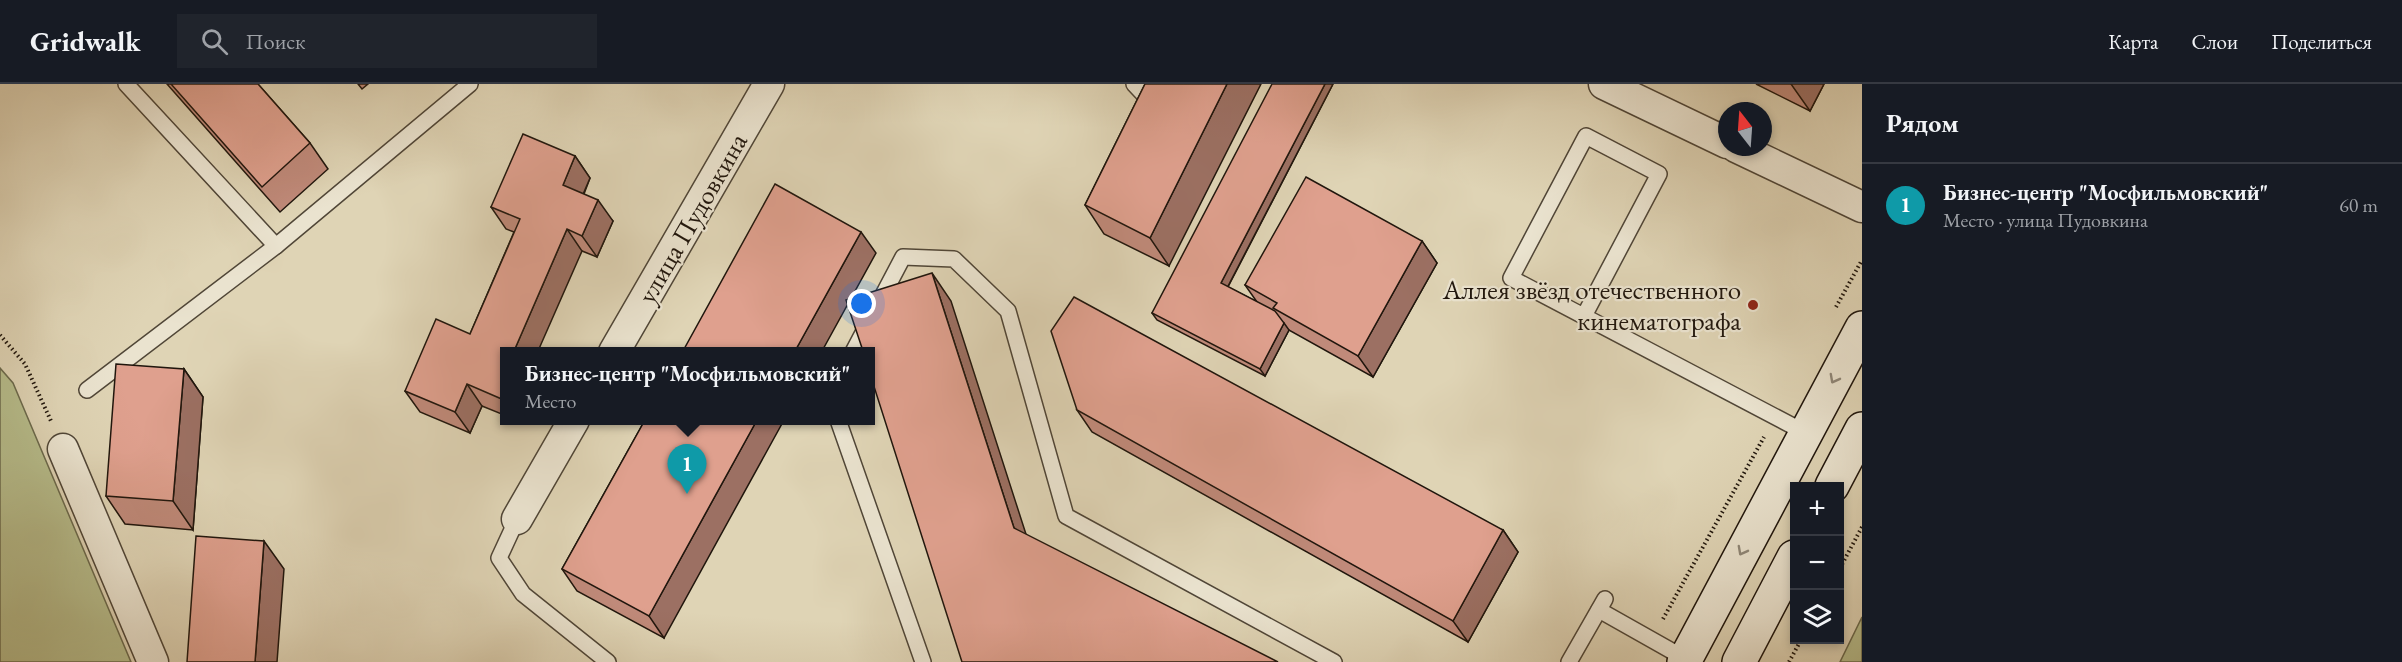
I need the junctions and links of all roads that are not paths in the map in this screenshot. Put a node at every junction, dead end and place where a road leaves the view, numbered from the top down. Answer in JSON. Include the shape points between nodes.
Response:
{"nodes":[{"id":1,"x":126,"y":84,"type":"edge"},
{"id":2,"x":470,"y":84,"type":"edge"},
{"id":3,"x":770,"y":84,"type":"edge"},
{"id":4,"x":1134,"y":84,"type":"edge"},
{"id":5,"x":1604,"y":84,"type":"edge"},
{"id":6,"x":1141,"y":123,"type":"edge"},
{"id":7,"x":1718,"y":139,"type":"edge"},
{"id":8,"x":1755,"y":156,"type":"edge"},
{"id":9,"x":1862,"y":207,"type":"edge"},
{"id":10,"x":276,"y":246,"type":"junction"},
{"id":11,"x":1584,"y":316,"type":"junction"},
{"id":12,"x":1862,"y":328,"type":"edge"},
{"id":13,"x":616,"y":347,"type":"edge"},
{"id":14,"x":855,"y":347,"type":"edge"},
{"id":15,"x":87,"y":390,"type":"dead end"},
{"id":16,"x":571,"y":425,"type":"edge"},
{"id":17,"x":840,"y":425,"type":"edge"},
{"id":18,"x":1862,"y":429,"type":"edge"},
{"id":19,"x":1806,"y":433,"type":"junction"},
{"id":20,"x":63,"y":449,"type":"road end"},
{"id":21,"x":1834,"y":482,"type":"edge"},
{"id":22,"x":517,"y":519,"type":"joint"},
{"id":23,"x":1790,"y":565,"type":"edge"},
{"id":24,"x":1685,"y":660,"type":"edge"},
{"id":25,"x":153,"y":662,"type":"edge"},
{"id":26,"x":608,"y":662,"type":"edge"},
{"id":27,"x":922,"y":662,"type":"edge"},
{"id":28,"x":1334,"y":662,"type":"edge"},
{"id":29,"x":1569,"y":662,"type":"edge"},
{"id":30,"x":1739,"y":662,"type":"edge"}],
"edges":[{"from":1,"to":10,"type":"lane"},
{"from":2,"to":10,"type":"lane"},
{"from":3,"to":13,"type":"street","name":"улица Пудовкина"},
{"from":4,"to":6,"type":"lane","via":[[1151,102]]},
{"from":5,"to":7,"type":"street"},
{"from":8,"to":9,"type":"street"},
{"from":10,"to":15,"type":"lane"},
{"from":11,"to":11,"type":"lane","via":[[1659,174],[1586,136],[1511,278]]},
{"from":11,"to":19,"type":"lane"},
{"from":12,"to":19,"type":"main road","one_way":true},
{"from":14,"to":28,"type":"lane","via":[[903,257],[954,259],[1008,311],[1066,516]]},
{"from":16,"to":22,"type":"street"},
{"from":17,"to":27,"type":"lane"},
{"from":18,"to":21,"type":"main road"},
{"from":19,"to":24,"type":"main road","one_way":true},
{"from":20,"to":25,"type":"street"},
{"from":22,"to":26,"type":"lane","via":[[499,558],[523,594]]},
{"from":23,"to":30,"type":"main road"},
{"from":24,"to":29,"type":"lane","via":[[1602,605]]}]}
